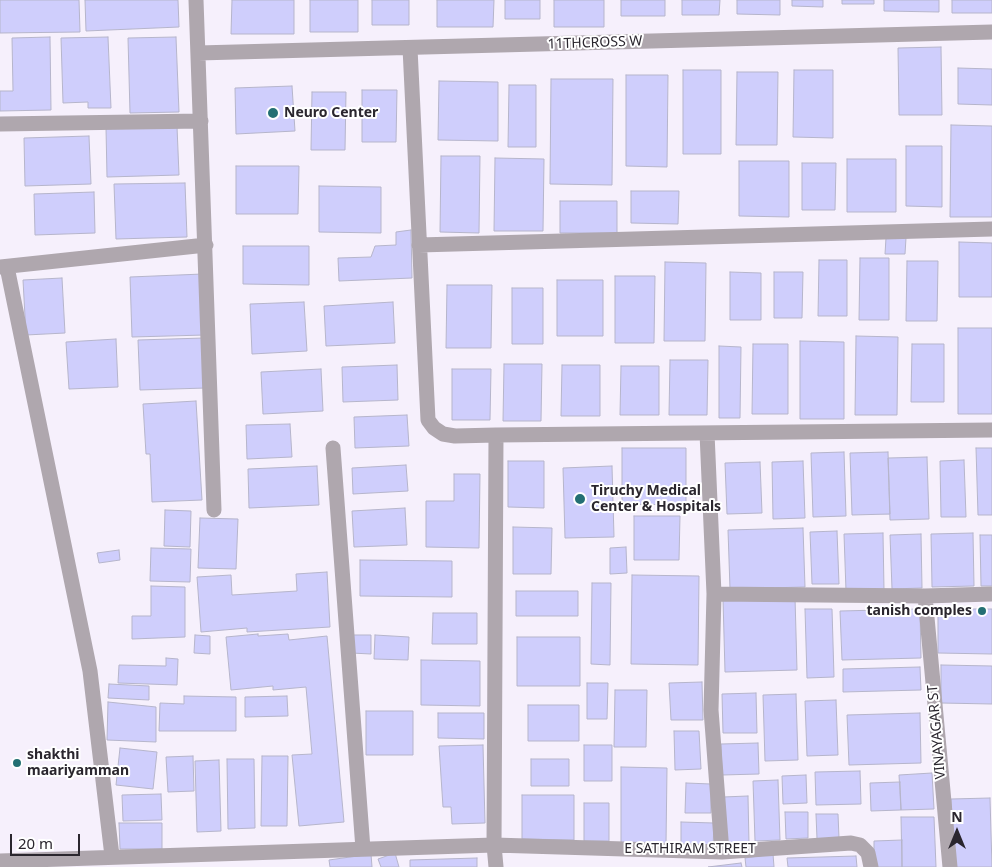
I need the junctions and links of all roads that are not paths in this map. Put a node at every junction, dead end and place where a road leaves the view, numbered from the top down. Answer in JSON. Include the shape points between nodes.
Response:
{"nodes":[{"id":1,"x":196,"y":0,"type":"edge"},
{"id":2,"x":992,"y":32,"type":"edge"},
{"id":3,"x":410,"y":48,"type":"junction"},
{"id":4,"x":198,"y":53,"type":"junction"},
{"id":5,"x":201,"y":121,"type":"junction"},
{"id":6,"x":0,"y":124,"type":"edge"},
{"id":7,"x":992,"y":229,"type":"edge"},
{"id":8,"x":206,"y":245,"type":"junction"},
{"id":9,"x":419,"y":245,"type":"junction"},
{"id":10,"x":3,"y":267,"type":"edge"},
{"id":11,"x":992,"y":430,"type":"edge"},
{"id":12,"x":707,"y":433,"type":"junction"},
{"id":13,"x":496,"y":435,"type":"junction"},
{"id":14,"x":333,"y":448,"type":"dead end"},
{"id":15,"x":214,"y":510,"type":"dead end"},
{"id":16,"x":714,"y":594,"type":"junction"},
{"id":17,"x":992,"y":594,"type":"edge"},
{"id":18,"x":925,"y":596,"type":"junction"},
{"id":19,"x":494,"y":846,"type":"junction"},
{"id":20,"x":363,"y":849,"type":"junction"},
{"id":21,"x":722,"y":852,"type":"junction"},
{"id":22,"x":112,"y":856,"type":"junction"},
{"id":23,"x":0,"y":861,"type":"edge"},
{"id":24,"x":86,"y":862,"type":"edge"},
{"id":25,"x":496,"y":867,"type":"edge"},
{"id":26,"x":871,"y":867,"type":"edge"},
{"id":27,"x":950,"y":867,"type":"edge"}],
"edges":[{"from":1,"to":4,"type":"street"},
{"from":2,"to":3,"type":"street","name":"11THCROSS W"},
{"from":3,"to":4,"type":"street","name":"11THCROSS W"},
{"from":3,"to":9,"type":"street"},
{"from":4,"to":5,"type":"street"},
{"from":5,"to":6,"type":"street"},
{"from":5,"to":8,"type":"street"},
{"from":7,"to":9,"type":"street"},
{"from":8,"to":10,"type":"street"},
{"from":8,"to":15,"type":"street"},
{"from":9,"to":13,"type":"street","via":[[428,420],[443,434]]},
{"from":10,"to":22,"type":"street","via":[[90,670]]},
{"from":11,"to":12,"type":"street"},
{"from":12,"to":13,"type":"street"},
{"from":12,"to":16,"type":"street"},
{"from":13,"to":19,"type":"street"},
{"from":14,"to":20,"type":"street"},
{"from":16,"to":18,"type":"street"},
{"from":16,"to":21,"type":"street","via":[[711,710]]},
{"from":17,"to":18,"type":"street"},
{"from":18,"to":27,"type":"street","name":"VINAYAGAR ST"},
{"from":19,"to":20,"type":"street","name":"E SATHIRAM STREET"},
{"from":19,"to":21,"type":"street","name":"E SATHIRAM STREET"},
{"from":19,"to":25,"type":"street"},
{"from":20,"to":22,"type":"street","name":"E SATHIRAM STREET"},
{"from":21,"to":26,"type":"street","name":"E SATHIRAM STREET","via":[[851,843],[868,853]]},
{"from":22,"to":24,"type":"street","name":"E SATHIRAM STREET"},
{"from":23,"to":24,"type":"street","name":"E SATHIRAM STREET"}]}
